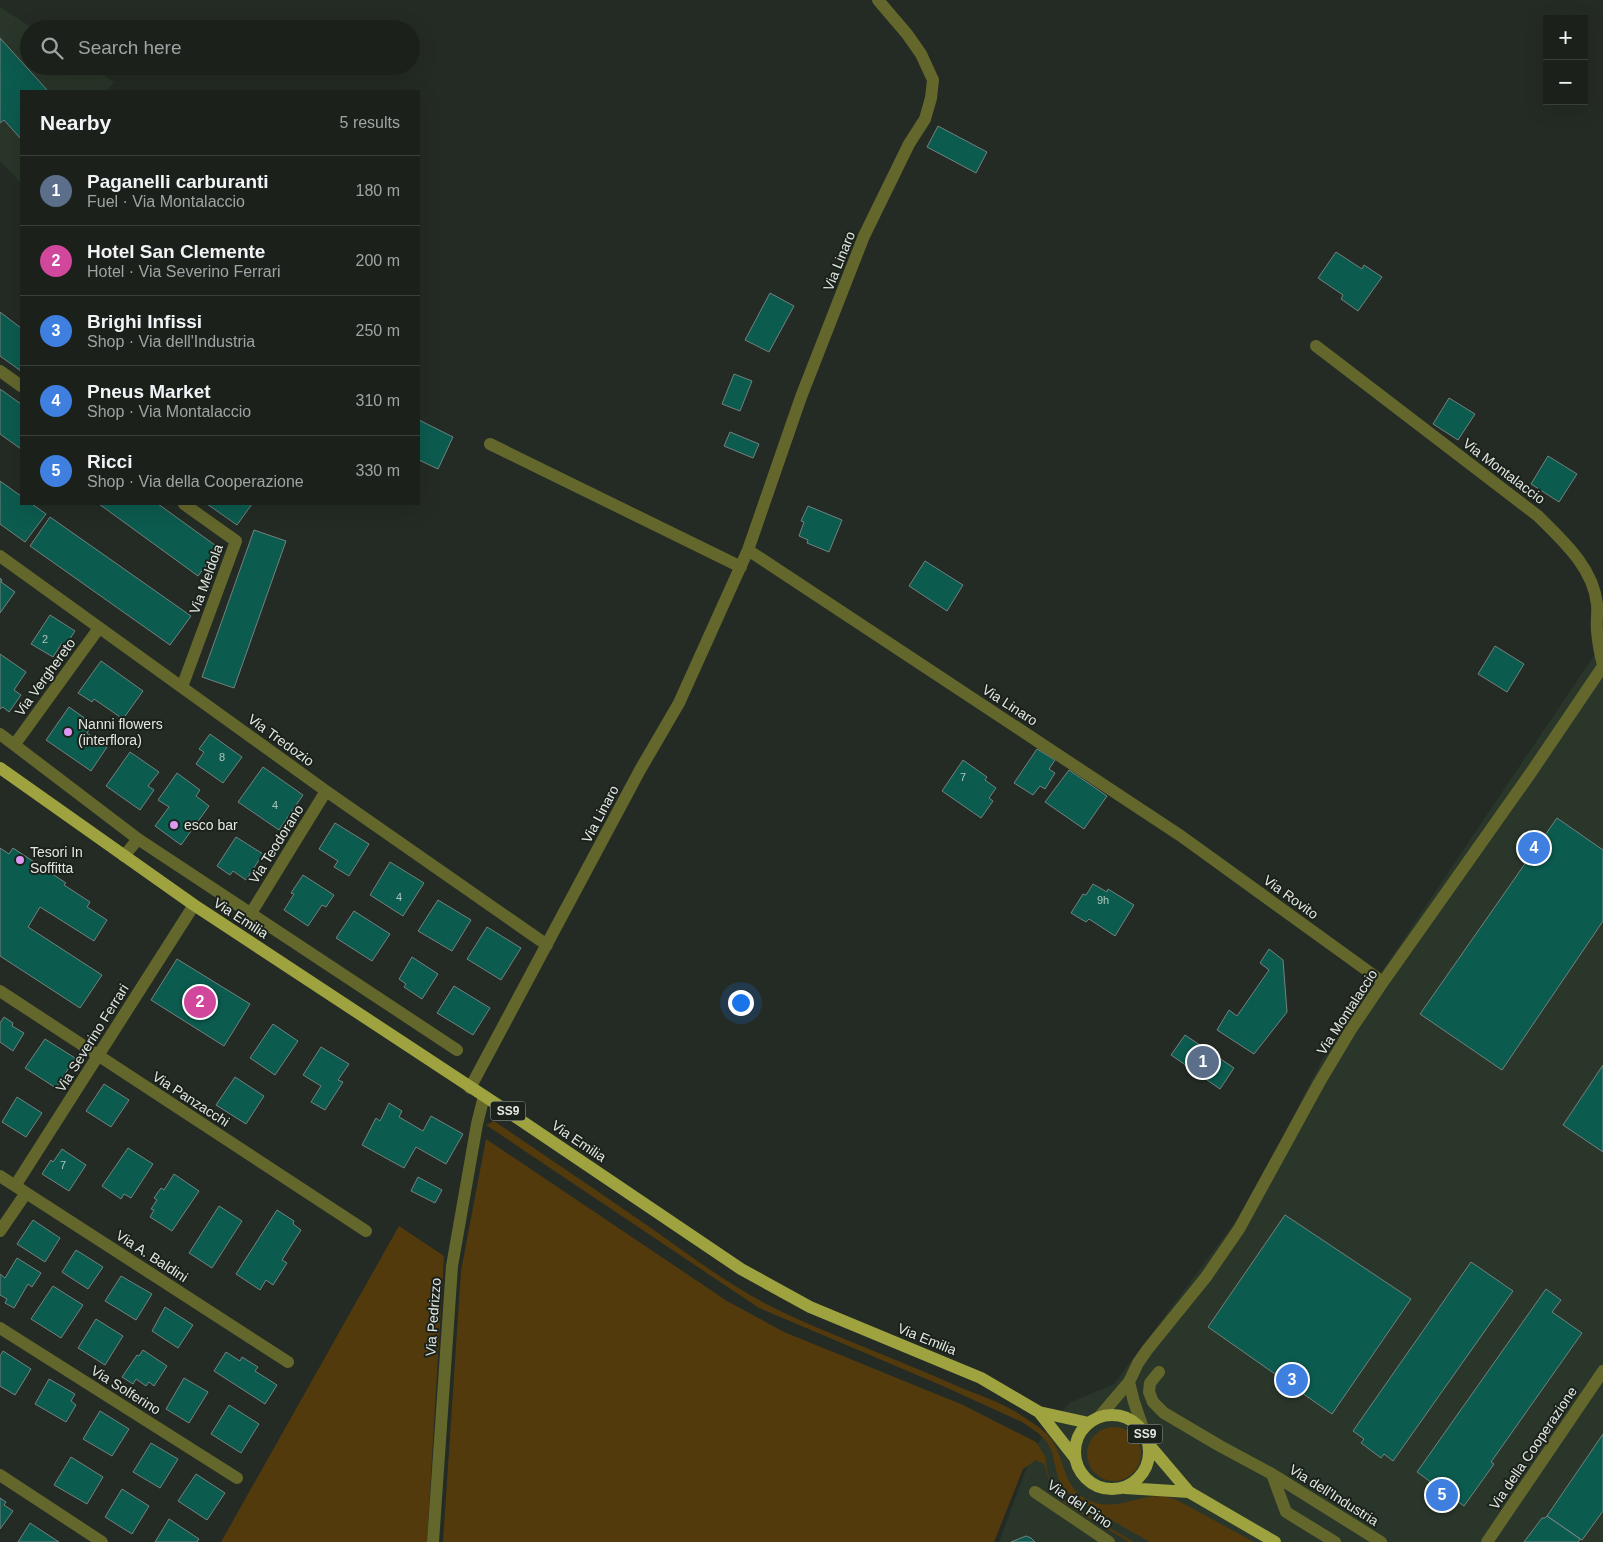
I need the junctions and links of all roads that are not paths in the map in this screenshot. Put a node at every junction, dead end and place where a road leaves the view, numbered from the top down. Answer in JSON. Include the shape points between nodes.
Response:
{"nodes":[{"id":1,"x":878,"y":0,"type":"edge"},
{"id":2,"x":1316,"y":346,"type":"dead end"},
{"id":3,"x":0,"y":371,"type":"edge"},
{"id":4,"x":20,"y":385,"type":"edge"},
{"id":5,"x":490,"y":444,"type":"dead end"},
{"id":6,"x":185,"y":505,"type":"edge"},
{"id":7,"x":748,"y":550,"type":"junction"},
{"id":8,"x":0,"y":556,"type":"edge"},
{"id":9,"x":741,"y":567,"type":"junction"},
{"id":10,"x":99,"y":628,"type":"junction"},
{"id":11,"x":1603,"y":665,"type":"edge"},
{"id":12,"x":182,"y":687,"type":"junction"},
{"id":13,"x":0,"y":734,"type":"edge"},
{"id":14,"x":15,"y":744,"type":"junction"},
{"id":15,"x":0,"y":768,"type":"edge"},
{"id":16,"x":326,"y":791,"type":"junction"},
{"id":17,"x":1181,"y":836,"type":"joint"},
{"id":18,"x":138,"y":839,"type":"junction"},
{"id":19,"x":124,"y":856,"type":"junction"},
{"id":20,"x":194,"y":905,"type":"junction"},
{"id":21,"x":251,"y":913,"type":"junction"},
{"id":22,"x":547,"y":945,"type":"junction"},
{"id":23,"x":1383,"y":982,"type":"junction"},
{"id":24,"x":0,"y":991,"type":"edge"},
{"id":25,"x":457,"y":1050,"type":"dead end"},
{"id":26,"x":98,"y":1056,"type":"junction"},
{"id":27,"x":470,"y":1088,"type":"junction"},
{"id":28,"x":484,"y":1096,"type":"junction"},
{"id":29,"x":0,"y":1176,"type":"edge"},
{"id":30,"x":21,"y":1190,"type":"junction"},
{"id":31,"x":0,"y":1231,"type":"edge"},
{"id":32,"x":366,"y":1231,"type":"dead end"},
{"id":33,"x":0,"y":1328,"type":"edge"},
{"id":34,"x":288,"y":1362,"type":"dead end"},
{"id":35,"x":1603,"y":1371,"type":"edge"},
{"id":36,"x":1159,"y":1372,"type":"dead end"},
{"id":37,"x":1130,"y":1382,"type":"junction"},
{"id":38,"x":1039,"y":1412,"type":"junction"},
{"id":39,"x":1100,"y":1416,"type":"junction"},
{"id":40,"x":1088,"y":1422,"type":"junction"},
{"id":41,"x":1145,"y":1434,"type":"junction"},
{"id":42,"x":1150,"y":1446,"type":"junction"},
{"id":43,"x":1075,"y":1458,"type":"junction"},
{"id":44,"x":1272,"y":1474,"type":"junction"},
{"id":45,"x":0,"y":1475,"type":"edge"},
{"id":46,"x":236,"y":1478,"type":"dead end"},
{"id":47,"x":1124,"y":1488,"type":"junction"},
{"id":48,"x":1035,"y":1492,"type":"dead end"},
{"id":49,"x":1189,"y":1492,"type":"junction"},
{"id":50,"x":1366,"y":1538,"type":"edge"},
{"id":51,"x":102,"y":1542,"type":"edge"},
{"id":52,"x":433,"y":1542,"type":"edge"},
{"id":53,"x":1109,"y":1542,"type":"edge"},
{"id":54,"x":1275,"y":1542,"type":"edge"},
{"id":55,"x":1335,"y":1542,"type":"edge"},
{"id":56,"x":1381,"y":1542,"type":"edge"},
{"id":57,"x":1487,"y":1542,"type":"edge"}],
"edges":[{"from":1,"to":7,"type":"street","name":"Via Linaro","via":[[921,54],[933,80],[931,98],[925,119],[872,220],[843,289],[801,397]]},
{"from":2,"to":11,"type":"street","name":"Via Montalaccio","via":[[1538,516],[1566,543],[1590,580],[1597,603],[1597,631]]},
{"from":3,"to":4,"type":"street"},
{"from":5,"to":9,"type":"street"},
{"from":6,"to":12,"type":"street","name":"Via Meldola","via":[[236,541]]},
{"from":7,"to":9,"type":"street","name":"Via Linaro"},
{"from":7,"to":17,"type":"street","name":"Via Linaro"},
{"from":8,"to":10,"type":"street","name":"Via Tredozio"},
{"from":9,"to":22,"type":"street","name":"Via Linaro","via":[[679,703]]},
{"from":10,"to":12,"type":"street","name":"Via Tredozio"},
{"from":10,"to":14,"type":"street","name":"Via Verghereto"},
{"from":11,"to":23,"type":"street","name":"Via Montalaccio"},
{"from":12,"to":16,"type":"street","name":"Via Tredozio"},
{"from":13,"to":14,"type":"street","name":"Via Emilia"},
{"from":14,"to":18,"type":"street","name":"Via Emilia"},
{"from":15,"to":19,"type":"main road","name":"Via Emilia","number":"SS9"},
{"from":16,"to":21,"type":"street","name":"Via Teodorano"},
{"from":16,"to":22,"type":"street","name":"Via Tredozio"},
{"from":17,"to":23,"type":"street","name":"Via Rovito"},
{"from":18,"to":19,"type":"street"},
{"from":18,"to":21,"type":"street","name":"Via Emilia"},
{"from":19,"to":20,"type":"main road","name":"Via Emilia","number":"SS9"},
{"from":20,"to":26,"type":"street","name":"Via Severino Ferrari"},
{"from":20,"to":27,"type":"main road","name":"Via Emilia","number":"SS9"},
{"from":21,"to":25,"type":"street","name":"Via Emilia"},
{"from":22,"to":27,"type":"street","name":"Via Linaro"},
{"from":23,"to":37,"type":"street","name":"Via Montalaccio","via":[[1319,1083],[1239,1229],[1206,1277],[1147,1350]]},
{"from":24,"to":26,"type":"street","name":"Via Panzacchi"},
{"from":26,"to":30,"type":"street","name":"Via Severino Ferrari"},
{"from":26,"to":32,"type":"street","name":"Via Panzacchi"},
{"from":27,"to":28,"type":"main road","name":"Via Emilia","number":"SS9"},
{"from":28,"to":38,"type":"main road","name":"Via Emilia","number":"SS9","via":[[741,1269],[810,1307],[981,1378]]},
{"from":28,"to":52,"type":"street","name":"Via Pedrizzo","via":[[452,1266]]},
{"from":29,"to":30,"type":"street","name":"Via A. Baldini"},
{"from":30,"to":31,"type":"street","name":"Via Severino Ferrari"},
{"from":30,"to":34,"type":"street","name":"Via A. Baldini"},
{"from":33,"to":46,"type":"street","name":"Via Solferino"},
{"from":35,"to":57,"type":"street","name":"Via della Cooperazione"},
{"from":36,"to":44,"type":"street","name":"Via dell'Industria","via":[[1150,1383],[1149,1392],[1164,1414]]},
{"from":37,"to":39,"type":"street","name":"Via Montalaccio"},
{"from":37,"to":41,"type":"street"},
{"from":38,"to":40,"type":"main road","name":"Via Emilia","number":"SS9"},
{"from":38,"to":43,"type":"main road","name":"Via Emilia","number":"SS9"},
{"from":39,"to":40,"type":"main road","name":"Via Emilia","number":"SS9"},
{"from":39,"to":41,"type":"main road","name":"Via Emilia","number":"SS9","via":[[1126,1417]]},
{"from":40,"to":43,"type":"main road","via":[[1075,1445]]},
{"from":41,"to":42,"type":"main road","name":"Via Emilia","number":"SS9"},
{"from":42,"to":47,"type":"main road","number":"SS9","via":[[1144,1472]]},
{"from":42,"to":49,"type":"main road","name":"Via Emilia","number":"SS9"},
{"from":43,"to":47,"type":"main road","name":"Via Emilia","number":"SS9","via":[[1079,1470],[1098,1487]]},
{"from":44,"to":50,"type":"street","name":"Via dell'Industria"},
{"from":44,"to":55,"type":"street","name":"Via dell'Industria","via":[[1286,1512]]},
{"from":45,"to":51,"type":"street"},
{"from":47,"to":49,"type":"main road","name":"Via Emilia","number":"SS9"},
{"from":48,"to":53,"type":"street","name":"Via del Pino"},
{"from":49,"to":54,"type":"main road","name":"Via Emilia","number":"SS9"},
{"from":50,"to":56,"type":"street","name":"Via dell'Industria"}]}
